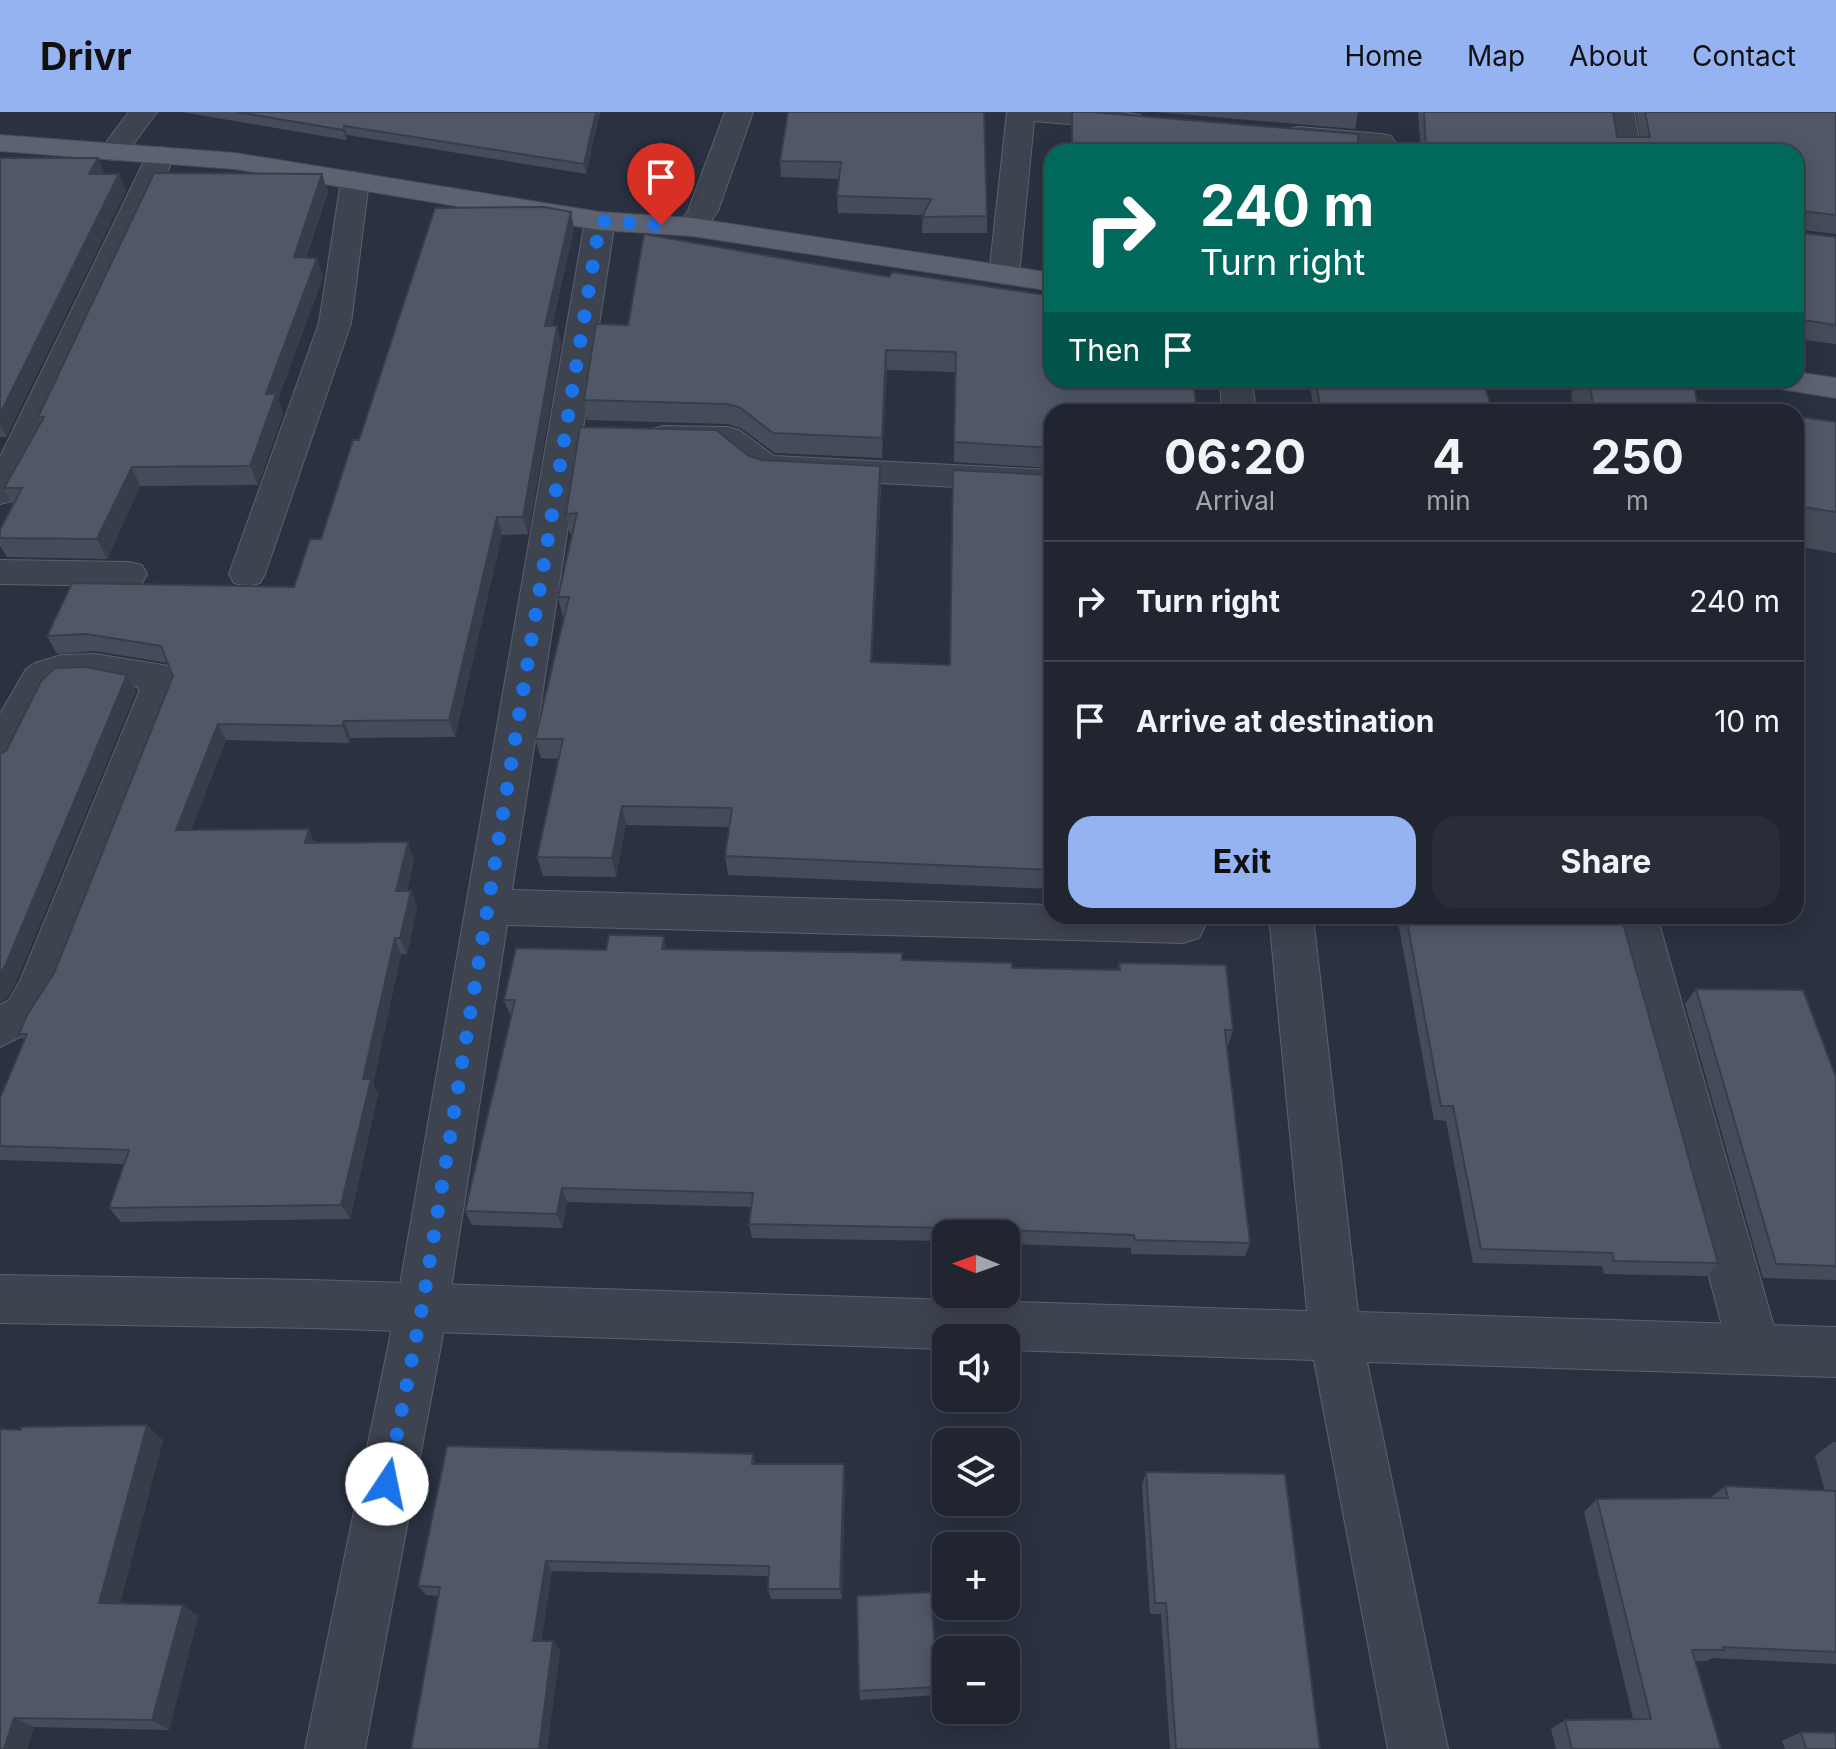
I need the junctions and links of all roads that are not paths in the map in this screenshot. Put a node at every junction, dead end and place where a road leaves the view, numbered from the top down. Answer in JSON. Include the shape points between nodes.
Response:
{"nodes":[{"id":1,"x":143,"y":112,"type":"edge"},
{"id":2,"x":739,"y":112,"type":"edge"},
{"id":3,"x":1382,"y":112,"type":"edge"},
{"id":4,"x":1620,"y":112,"type":"edge"},
{"id":5,"x":1162,"y":124,"type":"edge"},
{"id":6,"x":1272,"y":133,"type":"edge"},
{"id":7,"x":0,"y":143,"type":"edge"},
{"id":8,"x":1358,"y":144,"type":"edge"},
{"id":9,"x":1381,"y":144,"type":"edge"},
{"id":10,"x":1626,"y":144,"type":"edge"},
{"id":11,"x":113,"y":152,"type":"junction"},
{"id":12,"x":161,"y":155,"type":"junction"},
{"id":13,"x":355,"y":181,"type":"junction"},
{"id":14,"x":600,"y":221,"type":"junction"},
{"id":15,"x":692,"y":227,"type":"junction"},
{"id":16,"x":1004,"y":275,"type":"junction"},
{"id":17,"x":1044,"y":281,"type":"edge"},
{"id":18,"x":1804,"y":383,"type":"edge"},
{"id":19,"x":1836,"y":388,"type":"edge"},
{"id":20,"x":639,"y":435,"type":"edge"},
{"id":21,"x":1044,"y":481,"type":"edge"},
{"id":22,"x":0,"y":493,"type":"edge"},
{"id":23,"x":0,"y":572,"type":"edge"},
{"id":24,"x":129,"y":574,"type":"dead end"},
{"id":25,"x":247,"y":574,"type":"dead end"},
{"id":26,"x":0,"y":756,"type":"edge"},
{"id":27,"x":488,"y":907,"type":"junction"},
{"id":28,"x":1044,"y":922,"type":"edge"},
{"id":29,"x":1110,"y":924,"type":"edge"},
{"id":30,"x":1292,"y":924,"type":"edge"},
{"id":31,"x":1637,"y":924,"type":"edge"},
{"id":32,"x":1183,"y":926,"type":"dead end"},
{"id":33,"x":0,"y":1028,"type":"edge"},
{"id":34,"x":0,"y":1299,"type":"edge"},
{"id":35,"x":422,"y":1308,"type":"junction"},
{"id":36,"x":1335,"y":1335,"type":"junction"},
{"id":37,"x":1754,"y":1348,"type":"junction"},
{"id":38,"x":1836,"y":1352,"type":"edge"},
{"id":39,"x":335,"y":1749,"type":"edge"},
{"id":40,"x":1418,"y":1749,"type":"edge"}],
"edges":[{"from":1,"to":11,"type":"street"},
{"from":2,"to":15,"type":"street","via":[[703,211]]},
{"from":3,"to":9,"type":"street"},
{"from":4,"to":10,"type":"street"},
{"from":5,"to":16,"type":"street","via":[[1021,112]]},
{"from":6,"to":8,"type":"street"},
{"from":7,"to":11,"type":"main road"},
{"from":11,"to":12,"type":"main road"},
{"from":12,"to":13,"type":"main road"},
{"from":12,"to":22,"type":"street"},
{"from":13,"to":14,"type":"main road"},
{"from":13,"to":25,"type":"street","via":[[335,323]]},
{"from":14,"to":15,"type":"main road"},
{"from":14,"to":27,"type":"street","via":[[580,433]]},
{"from":15,"to":16,"type":"main road"},
{"from":16,"to":17,"type":"main road"},
{"from":18,"to":19,"type":"main road"},
{"from":20,"to":21,"type":"street","via":[[727,437],[765,466]]},
{"from":23,"to":24,"type":"street"},
{"from":26,"to":33,"type":"street","via":[[41,677],[58,669],[108,668],[155,676],[159,692],[40,988],[25,1013]]},
{"from":27,"to":28,"type":"street"},
{"from":27,"to":35,"type":"street"},
{"from":29,"to":32,"type":"street"},
{"from":30,"to":36,"type":"street"},
{"from":31,"to":37,"type":"street"},
{"from":34,"to":35,"type":"street"},
{"from":35,"to":36,"type":"street"},
{"from":35,"to":39,"type":"street"},
{"from":36,"to":37,"type":"street"},
{"from":36,"to":40,"type":"street"},
{"from":37,"to":38,"type":"street"}]}
